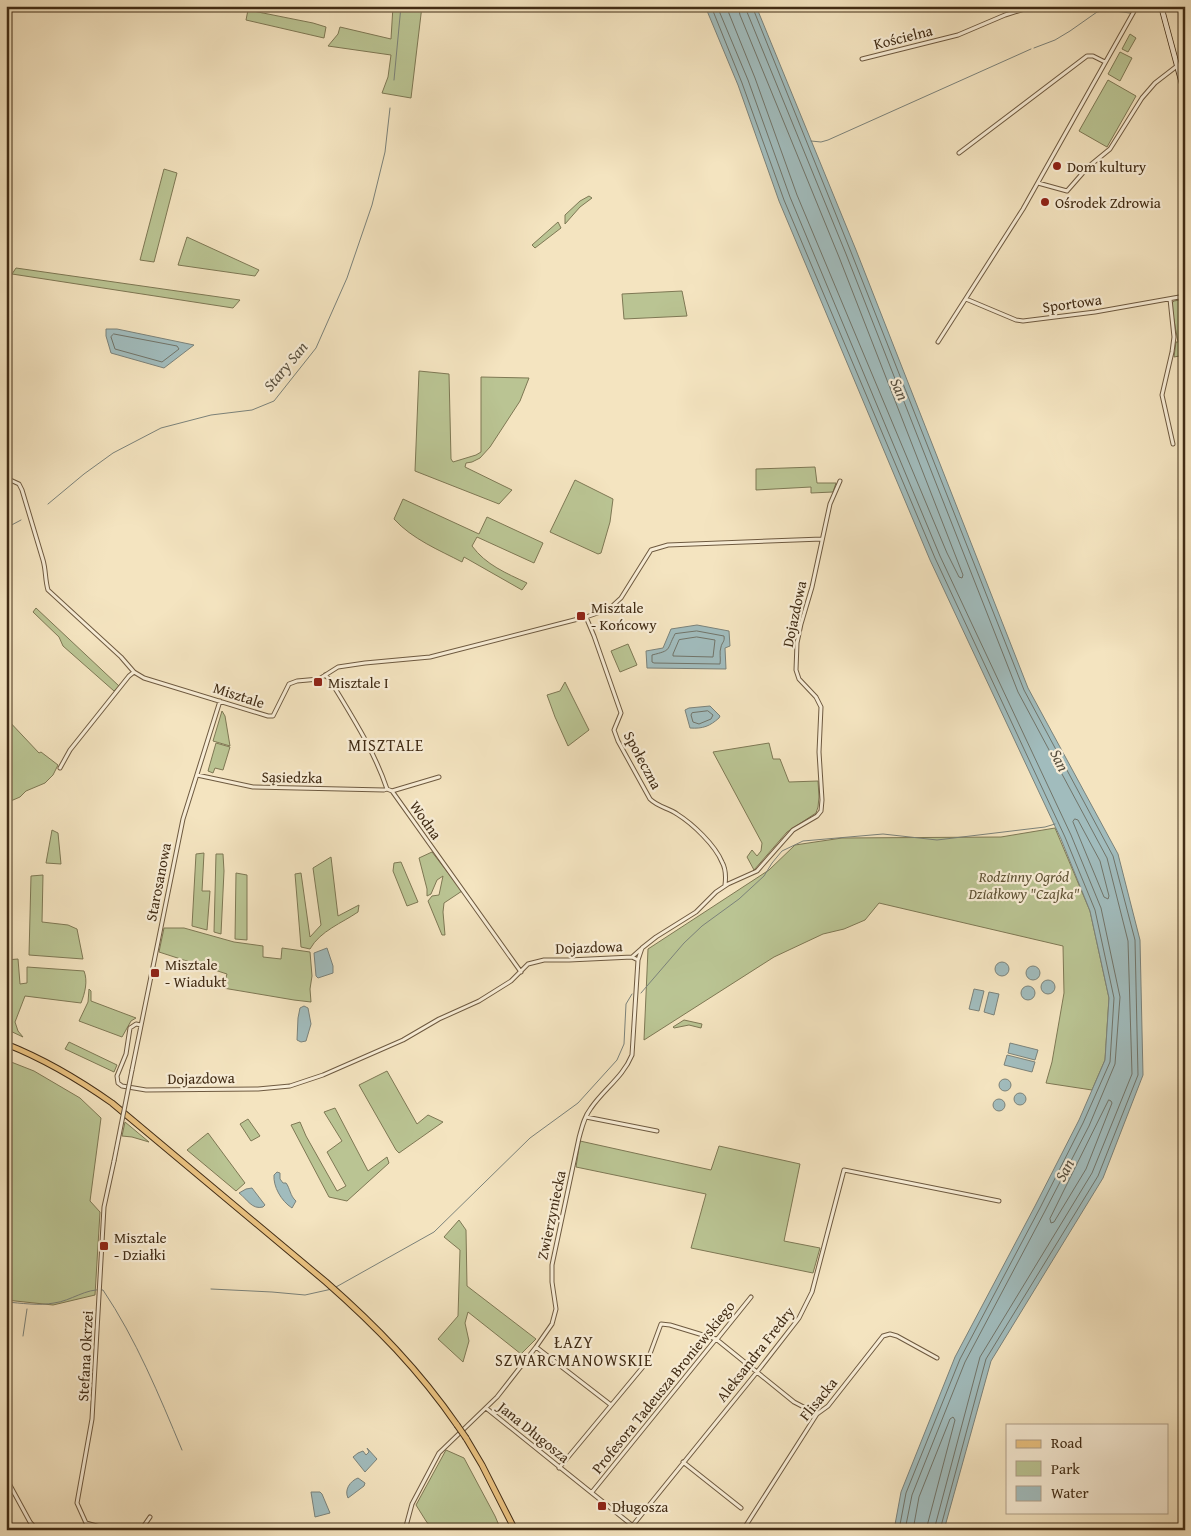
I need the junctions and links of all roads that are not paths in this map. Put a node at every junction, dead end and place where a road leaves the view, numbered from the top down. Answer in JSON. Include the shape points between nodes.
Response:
{"nodes":[{"id":1,"x":1034,"y":6,"type":"edge"},
{"id":2,"x":1137,"y":6,"type":"edge"},
{"id":3,"x":1161,"y":6,"type":"edge"},
{"id":4,"x":862,"y":59,"type":"dead end"},
{"id":5,"x":1105,"y":62,"type":"junction"},
{"id":6,"x":1177,"y":66,"type":"junction"},
{"id":7,"x":1185,"y":96,"type":"edge"},
{"id":8,"x":959,"y":153,"type":"dead end"},
{"id":9,"x":1038,"y":183,"type":"junction"},
{"id":10,"x":1185,"y":296,"type":"edge"},
{"id":11,"x":966,"y":299,"type":"junction"},
{"id":12,"x":1170,"y":299,"type":"junction"},
{"id":13,"x":938,"y":342,"type":"dead end"},
{"id":14,"x":1172,"y":444,"type":"dead end"},
{"id":15,"x":6,"y":478,"type":"edge"},
{"id":16,"x":840,"y":481,"type":"dead end"},
{"id":17,"x":822,"y":539,"type":"junction"},
{"id":18,"x":586,"y":617,"type":"junction"},
{"id":19,"x":134,"y":672,"type":"junction"},
{"id":20,"x":325,"y":675,"type":"junction"},
{"id":21,"x":220,"y":701,"type":"junction"},
{"id":22,"x":60,"y":768,"type":"dead end"},
{"id":23,"x":197,"y":775,"type":"junction"},
{"id":24,"x":440,"y":777,"type":"dead end"},
{"id":25,"x":388,"y":789,"type":"junction"},
{"id":26,"x":392,"y":791,"type":"junction"},
{"id":27,"x":725,"y":886,"type":"junction"},
{"id":28,"x":642,"y":948,"type":"junction"},
{"id":29,"x":632,"y":957,"type":"junction"},
{"id":30,"x":638,"y":960,"type":"junction"},
{"id":31,"x":521,"y":972,"type":"junction"},
{"id":32,"x":141,"y":1025,"type":"junction"},
{"id":33,"x":6,"y":1044,"type":"edge"},
{"id":34,"x":586,"y":1117,"type":"junction"},
{"id":35,"x":657,"y":1131,"type":"dead end"},
{"id":36,"x":114,"y":1161,"type":"joint"},
{"id":37,"x":999,"y":1202,"type":"dead end"},
{"id":38,"x":751,"y":1297,"type":"dead end"},
{"id":39,"x":716,"y":1339,"type":"junction"},
{"id":40,"x":536,"y":1347,"type":"junction"},
{"id":41,"x":937,"y":1358,"type":"dead end"},
{"id":42,"x":757,"y":1372,"type":"junction"},
{"id":43,"x":611,"y":1405,"type":"junction"},
{"id":44,"x":486,"y":1408,"type":"junction"},
{"id":45,"x":817,"y":1414,"type":"junction"},
{"id":46,"x":683,"y":1462,"type":"junction"},
{"id":47,"x":559,"y":1468,"type":"junction"},
{"id":48,"x":6,"y":1478,"type":"edge"},
{"id":49,"x":592,"y":1492,"type":"junction"},
{"id":50,"x":740,"y":1508,"type":"dead end"},
{"id":51,"x":150,"y":1517,"type":"dead end"},
{"id":52,"x":633,"y":1525,"type":"junction"},
{"id":53,"x":37,"y":1530,"type":"edge"},
{"id":54,"x":111,"y":1530,"type":"edge"},
{"id":55,"x":141,"y":1530,"type":"edge"},
{"id":56,"x":405,"y":1530,"type":"edge"},
{"id":57,"x":515,"y":1530,"type":"edge"},
{"id":58,"x":638,"y":1530,"type":"edge"},
{"id":59,"x":743,"y":1530,"type":"edge"}],
"edges":[{"from":1,"to":4,"type":"street","name":"Kościelna","via":[[958,35]]},
{"from":2,"to":5,"type":"street"},
{"from":3,"to":6,"type":"main road"},
{"from":5,"to":8,"type":"street","via":[[1087,56]]},
{"from":5,"to":9,"type":"street"},
{"from":6,"to":7,"type":"main road"},
{"from":6,"to":9,"type":"street","via":[[1154,83],[1110,149],[1067,191]]},
{"from":9,"to":11,"type":"street"},
{"from":10,"to":12,"type":"street","name":"Sportowa"},
{"from":11,"to":12,"type":"street","name":"Sportowa","via":[[1023,321]]},
{"from":11,"to":13,"type":"street"},
{"from":12,"to":14,"type":"street","via":[[1174,337],[1162,395]]},
{"from":15,"to":19,"type":"street","name":"Misztale","via":[[19,484],[30,512],[48,590]]},
{"from":16,"to":17,"type":"street","name":"Dojazdowa","via":[[830,504]]},
{"from":17,"to":18,"type":"street","name":"Misztale","via":[[668,545],[651,550],[622,598],[609,609]]},
{"from":17,"to":27,"type":"street","name":"Dojazdowa","via":[[799,633],[796,670],[799,679],[821,707],[820,811],[793,830],[757,871]]},
{"from":18,"to":20,"type":"street","name":"Misztale","via":[[430,657],[338,667]]},
{"from":18,"to":27,"type":"street","name":"Społeczna","via":[[621,713],[614,730],[618,741],[650,799],[684,819],[718,855],[725,869]]},
{"from":19,"to":21,"type":"street","name":"Misztale"},
{"from":19,"to":22,"type":"street","via":[[70,750]]},
{"from":20,"to":21,"type":"street","name":"Misztale","via":[[290,684],[273,716]]},
{"from":20,"to":25,"type":"street","via":[[364,735]]},
{"from":21,"to":23,"type":"street","name":"Starosanowa"},
{"from":23,"to":25,"type":"street","name":"Sąsiedzka","via":[[253,788]]},
{"from":23,"to":32,"type":"street","name":"Starosanowa","via":[[182,819]]},
{"from":24,"to":26,"type":"street"},
{"from":25,"to":26,"type":"street","name":"Wodna"},
{"from":26,"to":31,"type":"street","name":"Wodna"},
{"from":27,"to":28,"type":"street","name":"Dojazdowa","via":[[696,912]]},
{"from":28,"to":29,"type":"street"},
{"from":28,"to":30,"type":"street","name":"Dojazdowa"},
{"from":29,"to":30,"type":"street","name":"Dojazdowa"},
{"from":29,"to":31,"type":"street","name":"Dojazdowa","via":[[544,960],[528,964]]},
{"from":30,"to":34,"type":"street","name":"Zwierzyniecka","via":[[632,1055],[627,1067]]},
{"from":31,"to":32,"type":"street","name":"Dojazdowa","via":[[479,1001],[403,1040],[290,1086],[156,1090],[122,1086],[117,1076],[126,1054],[130,1028]]},
{"from":32,"to":36,"type":"street","name":"Starosanowa","bridge":true},
{"from":33,"to":57,"type":"main road","bridge":true,"via":[[75,1078],[112,1103],[375,1326],[430,1387],[466,1438]]},
{"from":34,"to":35,"type":"street"},
{"from":34,"to":40,"type":"street","name":"Zwierzyniecka","via":[[552,1265],[556,1314]]},
{"from":36,"to":54,"type":"street","name":"Stefana Okrzei","via":[[104,1207],[92,1419],[77,1503],[86,1523]]},
{"from":37,"to":42,"type":"street","name":"Aleksandra Fredry","via":[[844,1170],[811,1295],[798,1318]]},
{"from":38,"to":39,"type":"street","name":"Profesora Tadeusza Broniewskiego"},
{"from":39,"to":42,"type":"street"},
{"from":39,"to":43,"type":"street","via":[[661,1324],[647,1362]]},
{"from":39,"to":49,"type":"street","name":"Profesora Tadeusza Broniewskiego"},
{"from":40,"to":43,"type":"street"},
{"from":40,"to":44,"type":"street","name":"Zwierzyniecka"},
{"from":41,"to":45,"type":"street","name":"Flisacka","via":[[897,1336],[883,1336],[828,1406]]},
{"from":42,"to":45,"type":"street","via":[[794,1402]]},
{"from":42,"to":46,"type":"street","name":"Aleksandra Fredry"},
{"from":43,"to":47,"type":"street"},
{"from":44,"to":47,"type":"street","name":"Jana Długosza"},
{"from":44,"to":56,"type":"street","name":"Zwierzyniecka","via":[[439,1453],[412,1504]]},
{"from":45,"to":59,"type":"street","name":"Flisacka"},
{"from":46,"to":50,"type":"street"},
{"from":46,"to":52,"type":"street","name":"Aleksandra Fredry"},
{"from":47,"to":49,"type":"street","name":"Jana Długosza"},
{"from":48,"to":53,"type":"street"},
{"from":49,"to":52,"type":"street","name":"Jana Długosza"},
{"from":51,"to":55,"type":"street"},
{"from":52,"to":58,"type":"street","name":"Jana Długosza"}]}
